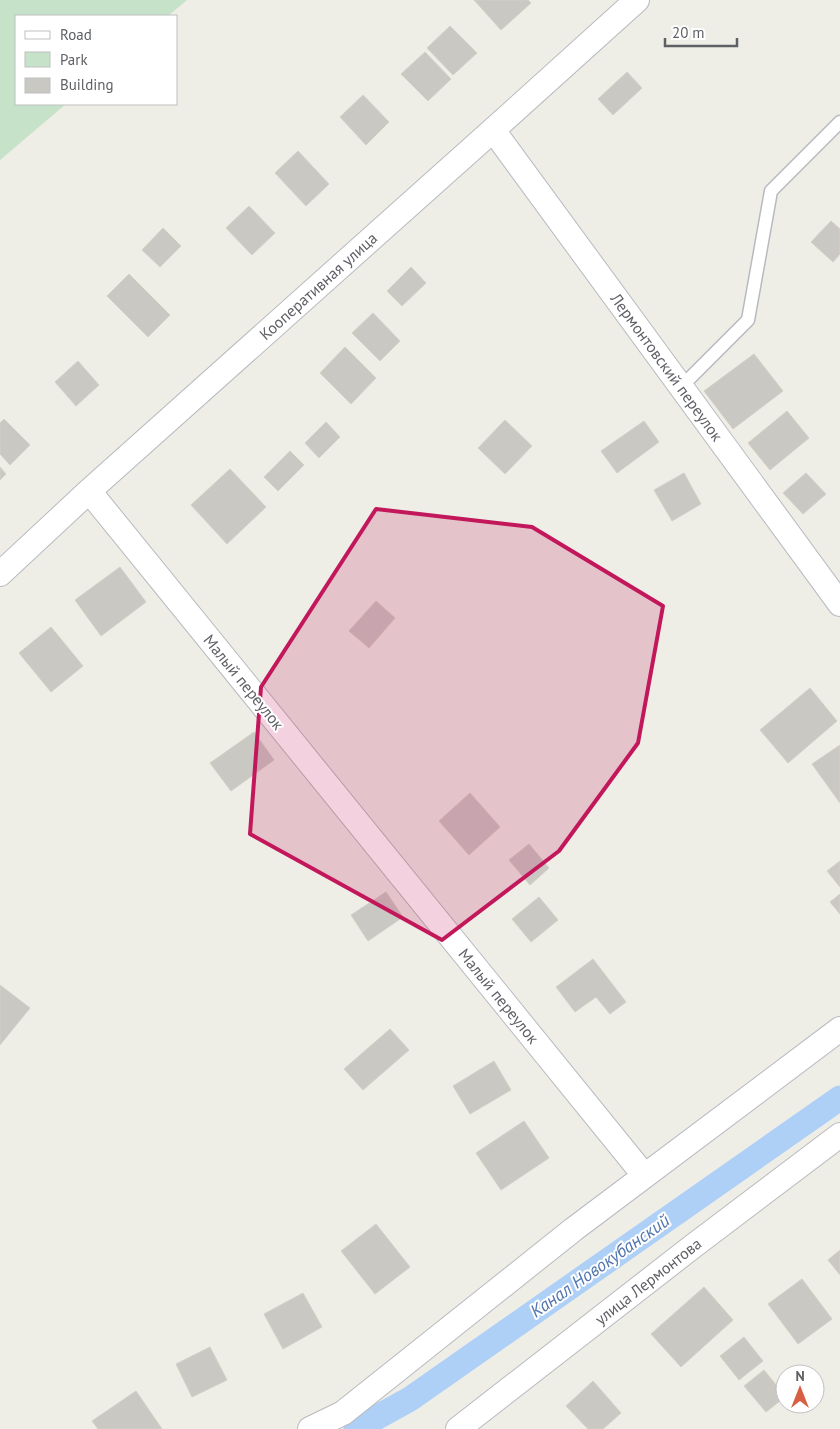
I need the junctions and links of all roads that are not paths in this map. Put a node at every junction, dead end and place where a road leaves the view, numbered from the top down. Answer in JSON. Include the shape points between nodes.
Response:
{"nodes":[{"id":1,"x":637,"y":0,"type":"edge"},
{"id":2,"x":840,"y":122,"type":"edge"},
{"id":3,"x":493,"y":130,"type":"junction"},
{"id":4,"x":682,"y":386,"type":"junction"},
{"id":5,"x":89,"y":491,"type":"junction"},
{"id":6,"x":0,"y":574,"type":"edge"},
{"id":7,"x":840,"y":604,"type":"edge"},
{"id":8,"x":840,"y":1029,"type":"edge"},
{"id":9,"x":840,"y":1135,"type":"edge"},
{"id":10,"x":644,"y":1176,"type":"junction"},
{"id":11,"x":310,"y":1429,"type":"edge"},
{"id":12,"x":458,"y":1429,"type":"edge"}],
"edges":[{"from":1,"to":3,"type":"street","name":"Кооперативная улица"},
{"from":2,"to":4,"type":"lane","via":[[771,190],[748,320]]},
{"from":3,"to":4,"type":"street","name":"Лермонтовский переулок"},
{"from":3,"to":5,"type":"street","name":"Кооперативная улица"},
{"from":4,"to":7,"type":"street","name":"Лермонтовский переулок"},
{"from":5,"to":6,"type":"street","name":"Кооперативная улица"},
{"from":5,"to":10,"type":"street","name":"Малый переулок"},
{"from":8,"to":10,"type":"street"},
{"from":9,"to":12,"type":"street","name":"улица Лермонтова"},
{"from":10,"to":11,"type":"street","via":[[342,1413]]}]}
